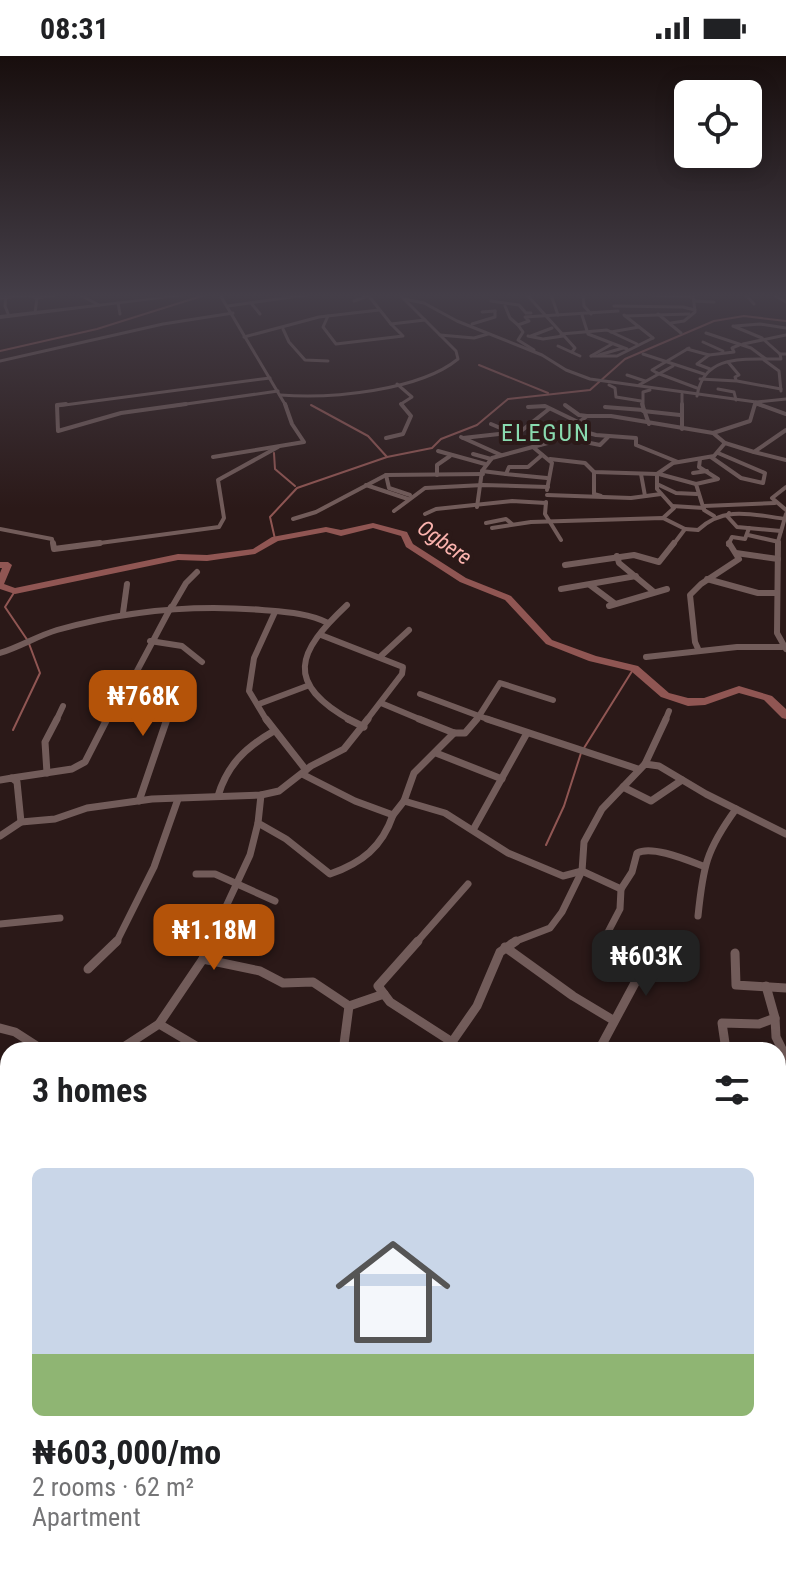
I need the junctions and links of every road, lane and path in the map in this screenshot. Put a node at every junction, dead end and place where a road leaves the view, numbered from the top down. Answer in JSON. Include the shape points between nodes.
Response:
{"nodes":[{"id":1,"x":262,"y":366,"type":"edge"},
{"id":2,"x":452,"y":366,"type":"edge"},
{"id":3,"x":559,"y":366,"type":"edge"},
{"id":4,"x":658,"y":366,"type":"edge"},
{"id":5,"x":675,"y":366,"type":"edge"},
{"id":6,"x":702,"y":366,"type":"edge"},
{"id":7,"x":718,"y":366,"type":"edge"},
{"id":8,"x":731,"y":366,"type":"edge"},
{"id":9,"x":773,"y":366,"type":"edge"},
{"id":10,"x":683,"y":369,"type":"junction"},
{"id":11,"x":710,"y":369,"type":"junction"},
{"id":12,"x":657,"y":373,"type":"junction"},
{"id":13,"x":627,"y":375,"type":"dead end"},
{"id":14,"x":702,"y":376,"type":"junction"},
{"id":15,"x":666,"y":377,"type":"junction"},
{"id":16,"x":681,"y":377,"type":"dead end"},
{"id":17,"x":270,"y":378,"type":"junction"},
{"id":18,"x":786,"y":379,"type":"edge"},
{"id":19,"x":778,"y":380,"type":"junction"},
{"id":20,"x":645,"y":381,"type":"junction"},
{"id":21,"x":673,"y":381,"type":"junction"},
{"id":22,"x":737,"y":381,"type":"junction"},
{"id":23,"x":604,"y":382,"type":"junction"},
{"id":24,"x":397,"y":384,"type":"junction"},
{"id":25,"x":639,"y":385,"type":"junction"},
{"id":26,"x":697,"y":388,"type":"junction"},
{"id":27,"x":718,"y":389,"type":"dead end"},
{"id":28,"x":781,"y":389,"type":"junction"},
{"id":29,"x":653,"y":390,"type":"junction"},
{"id":30,"x":279,"y":393,"type":"junction"},
{"id":31,"x":682,"y":394,"type":"junction"},
{"id":32,"x":697,"y":396,"type":"junction"},
{"id":33,"x":736,"y":400,"type":"junction"},
{"id":34,"x":784,"y":400,"type":"edge"},
{"id":35,"x":641,"y":401,"type":"junction"},
{"id":36,"x":756,"y":402,"type":"junction"},
{"id":37,"x":565,"y":405,"type":"dead end"},
{"id":38,"x":786,"y":406,"type":"edge"},
{"id":39,"x":528,"y":407,"type":"dead end"},
{"id":40,"x":549,"y":409,"type":"junction"},
{"id":41,"x":627,"y":409,"type":"junction"},
{"id":42,"x":643,"y":410,"type":"junction"},
{"id":43,"x":786,"y":414,"type":"edge"},
{"id":44,"x":587,"y":416,"type":"junction"},
{"id":45,"x":611,"y":416,"type":"junction"},
{"id":46,"x":680,"y":417,"type":"junction"},
{"id":47,"x":629,"y":420,"type":"junction"},
{"id":48,"x":648,"y":421,"type":"junction"},
{"id":49,"x":578,"y":422,"type":"junction"},
{"id":50,"x":491,"y":424,"type":"dead end"},
{"id":51,"x":571,"y":428,"type":"junction"},
{"id":52,"x":682,"y":429,"type":"junction"},
{"id":53,"x":786,"y":430,"type":"edge"},
{"id":54,"x":713,"y":433,"type":"junction"},
{"id":55,"x":513,"y":434,"type":"junction"},
{"id":56,"x":560,"y":437,"type":"junction"},
{"id":57,"x":608,"y":437,"type":"junction"},
{"id":58,"x":386,"y":438,"type":"dead end"},
{"id":59,"x":724,"y":445,"type":"junction"},
{"id":60,"x":540,"y":446,"type":"junction"},
{"id":61,"x":278,"y":447,"type":"junction"},
{"id":62,"x":533,"y":447,"type":"junction"},
{"id":63,"x":480,"y":448,"type":"junction"},
{"id":64,"x":438,"y":451,"type":"dead end"},
{"id":65,"x":754,"y":452,"type":"junction"},
{"id":66,"x":718,"y":453,"type":"junction"},
{"id":67,"x":473,"y":454,"type":"junction"},
{"id":68,"x":501,"y":455,"type":"junction"},
{"id":69,"x":542,"y":455,"type":"junction"},
{"id":70,"x":450,"y":456,"type":"junction"},
{"id":71,"x":213,"y":457,"type":"dead end"},
{"id":72,"x":711,"y":457,"type":"junction"},
{"id":73,"x":491,"y":459,"type":"junction"},
{"id":74,"x":550,"y":459,"type":"junction"},
{"id":75,"x":700,"y":459,"type":"junction"},
{"id":76,"x":465,"y":460,"type":"junction"},
{"id":77,"x":786,"y":460,"type":"edge"},
{"id":78,"x":678,"y":462,"type":"junction"},
{"id":79,"x":485,"y":464,"type":"junction"},
{"id":80,"x":709,"y":471,"type":"junction"},
{"id":81,"x":482,"y":472,"type":"junction"},
{"id":82,"x":594,"y":472,"type":"junction"},
{"id":83,"x":693,"y":473,"type":"dead end"},
{"id":84,"x":506,"y":474,"type":"junction"},
{"id":85,"x":641,"y":474,"type":"junction"},
{"id":86,"x":658,"y":474,"type":"junction"},
{"id":87,"x":386,"y":475,"type":"junction"},
{"id":88,"x":437,"y":475,"type":"junction"},
{"id":89,"x":547,"y":478,"type":"junction"},
{"id":90,"x":657,"y":484,"type":"junction"},
{"id":91,"x":696,"y":484,"type":"junction"},
{"id":92,"x":366,"y":485,"type":"junction"},
{"id":93,"x":483,"y":485,"type":"junction"},
{"id":94,"x":526,"y":487,"type":"junction"},
{"id":95,"x":548,"y":487,"type":"junction"},
{"id":96,"x":786,"y":487,"type":"edge"},
{"id":97,"x":380,"y":491,"type":"junction"},
{"id":98,"x":676,"y":493,"type":"junction"},
{"id":99,"x":661,"y":494,"type":"junction"},
{"id":100,"x":697,"y":494,"type":"junction"},
{"id":101,"x":373,"y":495,"type":"dead end"},
{"id":102,"x":601,"y":496,"type":"junction"},
{"id":103,"x":645,"y":496,"type":"junction"},
{"id":104,"x":411,"y":497,"type":"junction"},
{"id":105,"x":548,"y":498,"type":"junction"},
{"id":106,"x":512,"y":501,"type":"junction"},
{"id":107,"x":775,"y":503,"type":"junction"},
{"id":108,"x":749,"y":504,"type":"junction"},
{"id":109,"x":675,"y":505,"type":"junction"},
{"id":110,"x":726,"y":506,"type":"junction"},
{"id":111,"x":477,"y":507,"type":"junction"},
{"id":112,"x":704,"y":507,"type":"junction"},
{"id":113,"x":394,"y":511,"type":"dead end"},
{"id":114,"x":732,"y":513,"type":"junction"},
{"id":115,"x":425,"y":514,"type":"dead end"},
{"id":116,"x":750,"y":514,"type":"junction"},
{"id":117,"x":785,"y":515,"type":"edge"},
{"id":118,"x":714,"y":516,"type":"junction"},
{"id":119,"x":663,"y":518,"type":"junction"},
{"id":120,"x":293,"y":519,"type":"dead end"},
{"id":121,"x":486,"y":523,"type":"dead end"},
{"id":122,"x":550,"y":523,"type":"junction"},
{"id":123,"x":512,"y":524,"type":"junction"},
{"id":124,"x":492,"y":528,"type":"dead end"},
{"id":125,"x":0,"y":529,"type":"edge"},
{"id":126,"x":685,"y":529,"type":"junction"},
{"id":127,"x":781,"y":531,"type":"junction"},
{"id":128,"x":748,"y":532,"type":"junction"},
{"id":129,"x":561,"y":540,"type":"dead end"},
{"id":130,"x":779,"y":542,"type":"junction"},
{"id":131,"x":736,"y":553,"type":"junction"},
{"id":132,"x":617,"y":556,"type":"junction"},
{"id":133,"x":778,"y":559,"type":"junction"},
{"id":134,"x":565,"y":565,"type":"dead end"},
{"id":135,"x":197,"y":572,"type":"dead end"},
{"id":136,"x":636,"y":576,"type":"junction"},
{"id":137,"x":707,"y":579,"type":"junction"},
{"id":138,"x":127,"y":584,"type":"dead end"},
{"id":139,"x":590,"y":585,"type":"junction"},
{"id":140,"x":561,"y":589,"type":"dead end"},
{"id":141,"x":667,"y":589,"type":"dead end"},
{"id":142,"x":786,"y":589,"type":"edge"},
{"id":143,"x":776,"y":590,"type":"junction"},
{"id":144,"x":654,"y":592,"type":"junction"},
{"id":145,"x":347,"y":605,"type":"dead end"},
{"id":146,"x":171,"y":607,"type":"junction"},
{"id":147,"x":275,"y":612,"type":"junction"},
{"id":148,"x":123,"y":613,"type":"junction"},
{"id":149,"x":328,"y":623,"type":"junction"},
{"id":150,"x":782,"y":624,"type":"edge"},
{"id":151,"x":409,"y":630,"type":"dead end"},
{"id":152,"x":321,"y":635,"type":"junction"},
{"id":153,"x":150,"y":641,"type":"junction"},
{"id":154,"x":784,"y":648,"type":"edge"},
{"id":155,"x":699,"y":651,"type":"junction"},
{"id":156,"x":0,"y":653,"type":"edge"},
{"id":157,"x":381,"y":656,"type":"junction"},
{"id":158,"x":646,"y":657,"type":"dead end"},
{"id":159,"x":202,"y":662,"type":"dead end"},
{"id":160,"x":307,"y":686,"type":"junction"},
{"id":161,"x":126,"y":689,"type":"junction"},
{"id":162,"x":420,"y":694,"type":"dead end"},
{"id":163,"x":553,"y":700,"type":"dead end"},
{"id":164,"x":381,"y":703,"type":"junction"},
{"id":165,"x":259,"y":704,"type":"junction"},
{"id":166,"x":63,"y":706,"type":"dead end"},
{"id":167,"x":669,"y":711,"type":"dead end"},
{"id":168,"x":479,"y":716,"type":"junction"},
{"id":169,"x":364,"y":727,"type":"junction"},
{"id":170,"x":274,"y":731,"type":"junction"},
{"id":171,"x":454,"y":733,"type":"junction"},
{"id":172,"x":527,"y":733,"type":"junction"},
{"id":173,"x":436,"y":753,"type":"junction"},
{"id":174,"x":641,"y":767,"type":"junction"},
{"id":175,"x":304,"y":772,"type":"junction"},
{"id":176,"x":47,"y":773,"type":"junction"},
{"id":177,"x":12,"y":778,"type":"junction"},
{"id":178,"x":502,"y":779,"type":"junction"},
{"id":179,"x":0,"y":780,"type":"edge"},
{"id":180,"x":682,"y":780,"type":"junction"},
{"id":181,"x":623,"y":787,"type":"junction"},
{"id":182,"x":261,"y":795,"type":"junction"},
{"id":183,"x":218,"y":796,"type":"junction"},
{"id":184,"x":178,"y":799,"type":"junction"},
{"id":185,"x":139,"y":801,"type":"junction"},
{"id":186,"x":404,"y":801,"type":"junction"},
{"id":187,"x":736,"y":809,"type":"junction"},
{"id":188,"x":393,"y":815,"type":"junction"},
{"id":189,"x":21,"y":822,"type":"junction"},
{"id":190,"x":258,"y":823,"type":"junction"},
{"id":191,"x":4,"y":829,"type":"edge"},
{"id":192,"x":473,"y":830,"type":"junction"},
{"id":193,"x":785,"y":833,"type":"edge"},
{"id":194,"x":0,"y":836,"type":"edge"},
{"id":195,"x":703,"y":866,"type":"junction"},
{"id":196,"x":582,"y":871,"type":"junction"},
{"id":197,"x":196,"y":874,"type":"dead end"},
{"id":198,"x":563,"y":876,"type":"junction"},
{"id":199,"x":235,"y":881,"type":"junction"},
{"id":200,"x":577,"y":883,"type":"junction"},
{"id":201,"x":468,"y":884,"type":"dead end"},
{"id":202,"x":621,"y":889,"type":"junction"},
{"id":203,"x":275,"y":901,"type":"dead end"},
{"id":204,"x":698,"y":916,"type":"dead end"},
{"id":205,"x":60,"y":918,"type":"dead end"},
{"id":206,"x":0,"y":924,"type":"edge"},
{"id":207,"x":608,"y":932,"type":"dead end"},
{"id":208,"x":505,"y":947,"type":"junction"},
{"id":209,"x":735,"y":953,"type":"dead end"},
{"id":210,"x":203,"y":959,"type":"junction"},
{"id":211,"x":643,"y":968,"type":"dead end"},
{"id":212,"x":88,"y":969,"type":"dead end"},
{"id":213,"x":766,"y":986,"type":"junction"},
{"id":214,"x":786,"y":988,"type":"edge"},
{"id":215,"x":384,"y":994,"type":"junction"},
{"id":216,"x":349,"y":1006,"type":"junction"},
{"id":217,"x":775,"y":1018,"type":"junction"},
{"id":218,"x":613,"y":1020,"type":"junction"},
{"id":219,"x":159,"y":1024,"type":"junction"},
{"id":220,"x":0,"y":1028,"type":"edge"},
{"id":221,"x":31,"y":1042,"type":"edge"},
{"id":222,"x":131,"y":1042,"type":"edge"},
{"id":223,"x":189,"y":1042,"type":"edge"},
{"id":224,"x":344,"y":1042,"type":"edge"},
{"id":225,"x":447,"y":1042,"type":"edge"},
{"id":226,"x":455,"y":1042,"type":"edge"},
{"id":227,"x":602,"y":1042,"type":"edge"},
{"id":228,"x":725,"y":1042,"type":"edge"},
{"id":229,"x":778,"y":1042,"type":"edge"}],
"edges":[{"from":1,"to":17,"type":"street"},
{"from":2,"to":24,"type":"street"},
{"from":3,"to":23,"type":"street"},
{"from":4,"to":12,"type":"street","via":[[652,370]]},
{"from":5,"to":10,"type":"street"},
{"from":6,"to":11,"type":"street"},
{"from":7,"to":11,"type":"street"},
{"from":8,"to":22,"type":"street"},
{"from":9,"to":19,"type":"street","via":[[779,371]]},
{"from":10,"to":12,"type":"street"},
{"from":10,"to":14,"type":"street"},
{"from":10,"to":15,"type":"street"},
{"from":11,"to":14,"type":"street"},
{"from":12,"to":15,"type":"street"},
{"from":12,"to":20,"type":"street"},
{"from":13,"to":20,"type":"street"},
{"from":14,"to":22,"type":"street"},
{"from":14,"to":26,"type":"street"},
{"from":15,"to":21,"type":"street"},
{"from":16,"to":21,"type":"street"},
{"from":17,"to":30,"type":"street"},
{"from":17,"to":30,"type":"street","via":[[57,405],[58,431],[111,415]]},
{"from":18,"to":19,"type":"street"},
{"from":19,"to":28,"type":"street"},
{"from":20,"to":25,"type":"street"},
{"from":21,"to":26,"type":"street"},
{"from":22,"to":28,"type":"street"},
{"from":23,"to":25,"type":"street"},
{"from":23,"to":35,"type":"street","via":[[615,388],[616,397]]},
{"from":24,"to":30,"type":"street","via":[[301,397]]},
{"from":24,"to":58,"type":"street","via":[[412,397],[401,404],[411,416],[403,434]]},
{"from":25,"to":29,"type":"street"},
{"from":26,"to":32,"type":"street"},
{"from":27,"to":33,"type":"street","via":[[734,392]]},
{"from":28,"to":34,"type":"street"},
{"from":29,"to":31,"type":"street"},
{"from":29,"to":35,"type":"street","via":[[643,392]]},
{"from":30,"to":61,"type":"street","via":[[304,442]]},
{"from":31,"to":32,"type":"street"},
{"from":31,"to":46,"type":"street"},
{"from":32,"to":33,"type":"street"},
{"from":33,"to":36,"type":"street"},
{"from":34,"to":36,"type":"street"},
{"from":34,"to":38,"type":"street"},
{"from":35,"to":42,"type":"street"},
{"from":36,"to":43,"type":"street"},
{"from":36,"to":54,"type":"street","via":[[750,421]]},
{"from":37,"to":44,"type":"street"},
{"from":39,"to":40,"type":"street"},
{"from":40,"to":49,"type":"street"},
{"from":40,"to":55,"type":"street"},
{"from":41,"to":42,"type":"street"},
{"from":41,"to":45,"type":"street","via":[[603,404]]},
{"from":41,"to":47,"type":"street"},
{"from":42,"to":46,"type":"street"},
{"from":42,"to":48,"type":"street"},
{"from":44,"to":45,"type":"street"},
{"from":44,"to":49,"type":"street"},
{"from":45,"to":47,"type":"street"},
{"from":46,"to":48,"type":"street"},
{"from":46,"to":52,"type":"street"},
{"from":47,"to":48,"type":"street"},
{"from":48,"to":52,"type":"street"},
{"from":49,"to":51,"type":"street"},
{"from":50,"to":55,"type":"street"},
{"from":51,"to":56,"type":"street"},
{"from":51,"to":57,"type":"street"},
{"from":52,"to":54,"type":"street"},
{"from":53,"to":65,"type":"street"},
{"from":54,"to":59,"type":"street"},
{"from":55,"to":60,"type":"street"},
{"from":55,"to":63,"type":"street","via":[[461,437]]},
{"from":56,"to":57,"type":"street","via":[[600,445]]},
{"from":56,"to":60,"type":"street"},
{"from":57,"to":78,"type":"street","via":[[636,438],[636,445]]},
{"from":59,"to":65,"type":"street"},
{"from":59,"to":66,"type":"street"},
{"from":60,"to":62,"type":"street"},
{"from":61,"to":71,"type":"street"},
{"from":61,"to":125,"type":"street","via":[[218,480],[224,518],[219,527],[54,549],[52,539]]},
{"from":62,"to":68,"type":"street"},
{"from":62,"to":69,"type":"street"},
{"from":63,"to":67,"type":"street"},
{"from":63,"to":68,"type":"street"},
{"from":64,"to":70,"type":"street"},
{"from":65,"to":77,"type":"street"},
{"from":66,"to":72,"type":"street"},
{"from":66,"to":72,"type":"street","via":[[765,473],[763,483],[741,478]]},
{"from":67,"to":73,"type":"street"},
{"from":67,"to":76,"type":"street"},
{"from":68,"to":73,"type":"street"},
{"from":69,"to":74,"type":"street"},
{"from":69,"to":84,"type":"street","via":[[528,467],[509,467]]},
{"from":70,"to":76,"type":"street"},
{"from":70,"to":88,"type":"street","via":[[437,465]]},
{"from":72,"to":75,"type":"street"},
{"from":73,"to":79,"type":"street"},
{"from":74,"to":82,"type":"street","via":[[585,463]]},
{"from":74,"to":89,"type":"street","via":[[553,466]]},
{"from":75,"to":78,"type":"street"},
{"from":75,"to":80,"type":"street","via":[[699,467]]},
{"from":76,"to":79,"type":"street"},
{"from":78,"to":86,"type":"street"},
{"from":79,"to":81,"type":"street"},
{"from":80,"to":83,"type":"street"},
{"from":80,"to":91,"type":"street","via":[[718,479]]},
{"from":81,"to":84,"type":"street"},
{"from":81,"to":88,"type":"street"},
{"from":81,"to":93,"type":"street"},
{"from":82,"to":85,"type":"street"},
{"from":82,"to":102,"type":"street","via":[[594,494]]},
{"from":84,"to":89,"type":"street"},
{"from":85,"to":86,"type":"street"},
{"from":85,"to":103,"type":"street"},
{"from":86,"to":90,"type":"street"},
{"from":86,"to":91,"type":"street"},
{"from":87,"to":88,"type":"street"},
{"from":87,"to":92,"type":"street"},
{"from":87,"to":104,"type":"street","via":[[389,488]]},
{"from":89,"to":95,"type":"street"},
{"from":90,"to":98,"type":"street"},
{"from":90,"to":99,"type":"street"},
{"from":91,"to":100,"type":"street"},
{"from":92,"to":97,"type":"street"},
{"from":92,"to":120,"type":"street"},
{"from":93,"to":94,"type":"street"},
{"from":93,"to":104,"type":"street","via":[[425,488]]},
{"from":93,"to":111,"type":"street"},
{"from":94,"to":95,"type":"street"},
{"from":94,"to":106,"type":"street","via":[[510,492]]},
{"from":95,"to":105,"type":"street"},
{"from":96,"to":107,"type":"street","via":[[772,496]]},
{"from":97,"to":101,"type":"street"},
{"from":97,"to":104,"type":"street"},
{"from":98,"to":100,"type":"street"},
{"from":98,"to":109,"type":"street","via":[[681,503]]},
{"from":99,"to":103,"type":"street"},
{"from":99,"to":109,"type":"street"},
{"from":100,"to":112,"type":"street"},
{"from":102,"to":103,"type":"street"},
{"from":102,"to":105,"type":"street"},
{"from":104,"to":113,"type":"street"},
{"from":105,"to":106,"type":"street"},
{"from":105,"to":122,"type":"street","via":[[545,514]]},
{"from":106,"to":111,"type":"street"},
{"from":107,"to":108,"type":"street"},
{"from":107,"to":117,"type":"street"},
{"from":108,"to":110,"type":"street"},
{"from":108,"to":116,"type":"street"},
{"from":109,"to":112,"type":"street"},
{"from":109,"to":119,"type":"street"},
{"from":110,"to":112,"type":"street"},
{"from":110,"to":114,"type":"street"},
{"from":111,"to":115,"type":"street"},
{"from":112,"to":118,"type":"street"},
{"from":114,"to":116,"type":"street"},
{"from":114,"to":118,"type":"street"},
{"from":114,"to":128,"type":"street","via":[[727,516],[734,525]]},
{"from":116,"to":117,"type":"street"},
{"from":117,"to":127,"type":"street"},
{"from":118,"to":126,"type":"street","via":[[699,529]]},
{"from":119,"to":122,"type":"street"},
{"from":119,"to":126,"type":"street"},
{"from":121,"to":123,"type":"street","via":[[506,519]]},
{"from":122,"to":123,"type":"street"},
{"from":122,"to":129,"type":"street"},
{"from":123,"to":124,"type":"street"},
{"from":126,"to":132,"type":"street","via":[[659,562]]},
{"from":127,"to":128,"type":"street"},
{"from":127,"to":130,"type":"street"},
{"from":128,"to":130,"type":"street"},
{"from":128,"to":131,"type":"street","via":[[745,539],[732,537],[729,551]]},
{"from":130,"to":133,"type":"street"},
{"from":131,"to":133,"type":"street"},
{"from":131,"to":137,"type":"street","via":[[739,559],[727,571]]},
{"from":132,"to":134,"type":"street"},
{"from":132,"to":136,"type":"street"},
{"from":133,"to":143,"type":"street"},
{"from":135,"to":146,"type":"street"},
{"from":136,"to":139,"type":"street"},
{"from":136,"to":144,"type":"street"},
{"from":137,"to":143,"type":"street","via":[[758,593]]},
{"from":137,"to":155,"type":"street","via":[[690,595]]},
{"from":138,"to":148,"type":"street"},
{"from":139,"to":140,"type":"street"},
{"from":139,"to":144,"type":"street","via":[[611,604]]},
{"from":141,"to":144,"type":"street"},
{"from":142,"to":143,"type":"street"},
{"from":143,"to":150,"type":"street"},
{"from":145,"to":149,"type":"street"},
{"from":146,"to":147,"type":"street"},
{"from":146,"to":148,"type":"street"},
{"from":146,"to":153,"type":"street"},
{"from":147,"to":149,"type":"street"},
{"from":147,"to":165,"type":"street","via":[[249,677],[249,691]]},
{"from":148,"to":156,"type":"street","via":[[57,629]]},
{"from":149,"to":152,"type":"street"},
{"from":150,"to":154,"type":"street","via":[[777,633]]},
{"from":151,"to":157,"type":"street"},
{"from":152,"to":157,"type":"street"},
{"from":152,"to":160,"type":"street","via":[[303,661]]},
{"from":153,"to":159,"type":"street","via":[[182,646]]},
{"from":153,"to":161,"type":"street"},
{"from":154,"to":155,"type":"street"},
{"from":155,"to":158,"type":"street"},
{"from":157,"to":164,"type":"street","via":[[403,667]]},
{"from":160,"to":165,"type":"street"},
{"from":160,"to":169,"type":"street","via":[[329,707]]},
{"from":161,"to":176,"type":"street","via":[[85,762]]},
{"from":161,"to":185,"type":"street","via":[[176,702]]},
{"from":162,"to":168,"type":"street"},
{"from":163,"to":168,"type":"street","via":[[497,683]]},
{"from":164,"to":169,"type":"street"},
{"from":164,"to":171,"type":"street"},
{"from":165,"to":170,"type":"street"},
{"from":166,"to":176,"type":"street","via":[[45,742]]},
{"from":167,"to":174,"type":"street"},
{"from":168,"to":171,"type":"street","via":[[465,733]]},
{"from":168,"to":172,"type":"street"},
{"from":169,"to":175,"type":"street","via":[[344,749]]},
{"from":170,"to":175,"type":"street"},
{"from":170,"to":183,"type":"street","via":[[228,767]]},
{"from":171,"to":173,"type":"street"},
{"from":172,"to":174,"type":"street"},
{"from":172,"to":178,"type":"street"},
{"from":173,"to":178,"type":"street"},
{"from":173,"to":186,"type":"street","via":[[414,773]]},
{"from":174,"to":180,"type":"street","via":[[659,766]]},
{"from":174,"to":181,"type":"street"},
{"from":175,"to":182,"type":"street","via":[[279,791]]},
{"from":175,"to":188,"type":"street","via":[[343,796]]},
{"from":176,"to":177,"type":"street"},
{"from":177,"to":179,"type":"street"},
{"from":177,"to":189,"type":"street","via":[[17,782]]},
{"from":178,"to":192,"type":"street"},
{"from":180,"to":181,"type":"street","via":[[651,801]]},
{"from":180,"to":187,"type":"street"},
{"from":181,"to":196,"type":"street","via":[[602,809],[584,842]]},
{"from":182,"to":183,"type":"street"},
{"from":182,"to":190,"type":"street"},
{"from":183,"to":184,"type":"street"},
{"from":184,"to":185,"type":"street"},
{"from":184,"to":212,"type":"street","via":[[154,867],[115,945]]},
{"from":185,"to":189,"type":"street"},
{"from":186,"to":188,"type":"street"},
{"from":186,"to":192,"type":"street","via":[[445,813]]},
{"from":187,"to":193,"type":"street"},
{"from":187,"to":195,"type":"street"},
{"from":188,"to":190,"type":"street","via":[[383,842],[333,874]]},
{"from":189,"to":191,"type":"street"},
{"from":190,"to":199,"type":"street","via":[[250,855]]},
{"from":191,"to":194,"type":"street"},
{"from":192,"to":198,"type":"street","via":[[508,853]]},
{"from":195,"to":202,"type":"street","via":[[644,849],[637,853]]},
{"from":195,"to":204,"type":"street"},
{"from":196,"to":198,"type":"street"},
{"from":196,"to":200,"type":"street"},
{"from":196,"to":202,"type":"street"},
{"from":197,"to":199,"type":"street"},
{"from":198,"to":200,"type":"street"},
{"from":199,"to":203,"type":"street"},
{"from":199,"to":210,"type":"street"},
{"from":200,"to":208,"type":"street","via":[[550,928]]},
{"from":201,"to":215,"type":"street","via":[[378,986]]},
{"from":202,"to":207,"type":"street","via":[[620,909]]},
{"from":205,"to":206,"type":"street"},
{"from":208,"to":218,"type":"street"},
{"from":208,"to":226,"type":"street"},
{"from":209,"to":213,"type":"street","via":[[736,985]]},
{"from":210,"to":216,"type":"street","via":[[260,971],[283,983],[313,982]]},
{"from":210,"to":219,"type":"street"},
{"from":211,"to":218,"type":"street"},
{"from":213,"to":214,"type":"street"},
{"from":213,"to":217,"type":"street"},
{"from":215,"to":216,"type":"street"},
{"from":215,"to":225,"type":"street"},
{"from":216,"to":224,"type":"street"},
{"from":217,"to":228,"type":"street","via":[[759,1024],[722,1023]]},
{"from":217,"to":229,"type":"street"},
{"from":218,"to":227,"type":"street"},
{"from":219,"to":222,"type":"street"},
{"from":219,"to":223,"type":"street"},
{"from":220,"to":221,"type":"street"}]}
